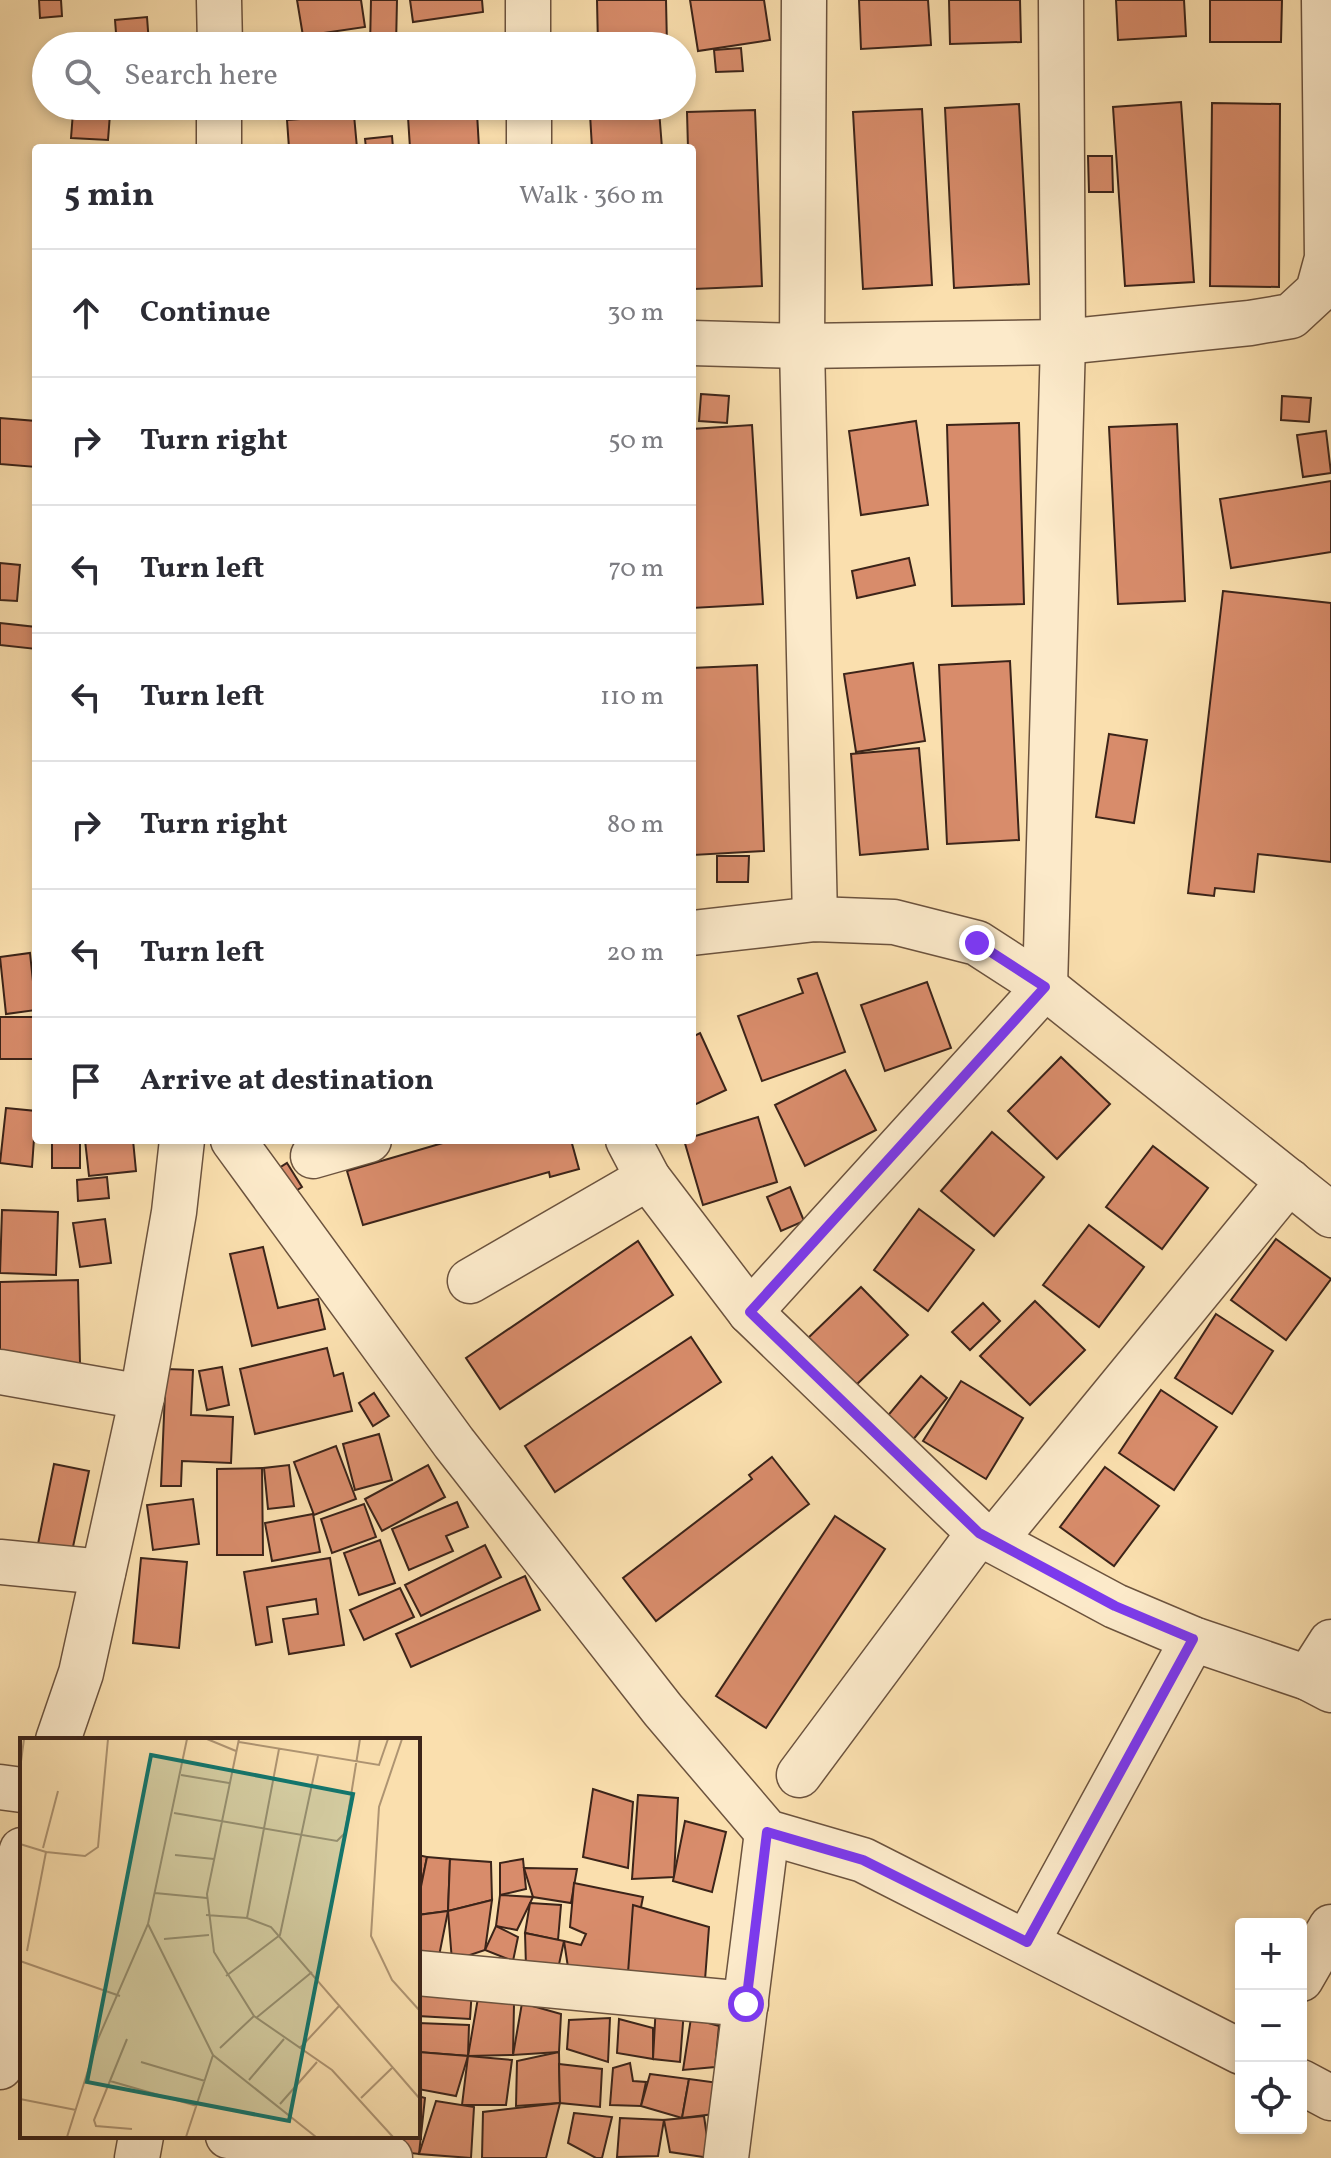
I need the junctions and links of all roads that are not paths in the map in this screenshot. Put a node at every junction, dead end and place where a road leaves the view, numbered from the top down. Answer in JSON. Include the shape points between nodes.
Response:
{"nodes":[{"id":1,"x":219,"y":0,"type":"edge"},
{"id":2,"x":528,"y":0,"type":"edge"},
{"id":3,"x":804,"y":0,"type":"edge"},
{"id":4,"x":1061,"y":0,"type":"edge"},
{"id":5,"x":1324,"y":0,"type":"edge"},
{"id":6,"x":220,"y":32,"type":"edge"},
{"id":7,"x":528,"y":32,"type":"edge"},
{"id":8,"x":219,"y":120,"type":"edge"},
{"id":9,"x":529,"y":120,"type":"edge"},
{"id":10,"x":219,"y":144,"type":"edge"},
{"id":11,"x":529,"y":144,"type":"edge"},
{"id":12,"x":1063,"y":342,"type":"junction"},
{"id":13,"x":696,"y":343,"type":"edge"},
{"id":14,"x":802,"y":346,"type":"junction"},
{"id":15,"x":815,"y":919,"type":"junction"},
{"id":16,"x":696,"y":933,"type":"edge"},
{"id":17,"x":1045,"y":987,"type":"junction"},
{"id":18,"x":182,"y":1144,"type":"edge"},
{"id":19,"x":236,"y":1144,"type":"edge"},
{"id":20,"x":355,"y":1144,"type":"edge"},
{"id":21,"x":313,"y":1156,"type":"dead end"},
{"id":22,"x":638,"y":1159,"type":"edge"},
{"id":23,"x":1289,"y":1181,"type":"junction"},
{"id":24,"x":1331,"y":1215,"type":"edge"},
{"id":25,"x":470,"y":1281,"type":"dead end"},
{"id":26,"x":750,"y":1312,"type":"junction"},
{"id":27,"x":0,"y":1372,"type":"edge"},
{"id":28,"x":142,"y":1397,"type":"junction"},
{"id":29,"x":986,"y":1537,"type":"junction"},
{"id":30,"x":0,"y":1562,"type":"edge"},
{"id":31,"x":103,"y":1572,"type":"junction"},
{"id":32,"x":1193,"y":1639,"type":"junction"},
{"id":33,"x":1331,"y":1642,"type":"edge"},
{"id":34,"x":1320,"y":1684,"type":"edge"},
{"id":35,"x":59,"y":1738,"type":"edge"},
{"id":36,"x":799,"y":1775,"type":"dead end"},
{"id":37,"x":0,"y":1787,"type":"edge"},
{"id":38,"x":20,"y":1790,"type":"edge"},
{"id":39,"x":767,"y":1832,"type":"junction"},
{"id":40,"x":20,"y":1856,"type":"edge"},
{"id":41,"x":1331,"y":1927,"type":"edge"},
{"id":42,"x":1027,"y":1942,"type":"junction"},
{"id":43,"x":1307,"y":1969,"type":"edge"},
{"id":44,"x":420,"y":1973,"type":"edge"},
{"id":45,"x":746,"y":2004,"type":"junction"},
{"id":46,"x":1235,"y":2049,"type":"edge"},
{"id":47,"x":0,"y":2067,"type":"edge"},
{"id":48,"x":1307,"y":2085,"type":"edge"},
{"id":49,"x":1331,"y":2098,"type":"edge"},
{"id":50,"x":141,"y":2138,"type":"edge"},
{"id":51,"x":243,"y":2138,"type":"edge"},
{"id":52,"x":137,"y":2158,"type":"edge"},
{"id":53,"x":390,"y":2158,"type":"edge"},
{"id":54,"x":726,"y":2158,"type":"edge"}],
"edges":[{"from":1,"to":6,"type":"street"},
{"from":2,"to":7,"type":"street"},
{"from":3,"to":14,"type":"street"},
{"from":4,"to":12,"type":"street"},
{"from":5,"to":12,"type":"street","via":[[1327,258],[1318,291],[1291,316]]},
{"from":8,"to":10,"type":"street"},
{"from":9,"to":11,"type":"street"},
{"from":12,"to":14,"type":"street"},
{"from":12,"to":17,"type":"street"},
{"from":13,"to":14,"type":"street"},
{"from":14,"to":15,"type":"street"},
{"from":15,"to":16,"type":"street"},
{"from":15,"to":17,"type":"street","via":[[894,922],[977,943]]},
{"from":17,"to":23,"type":"street"},
{"from":17,"to":26,"type":"street"},
{"from":18,"to":28,"type":"street"},
{"from":19,"to":39,"type":"street","via":[[464,1455],[663,1710]]},
{"from":20,"to":21,"type":"street"},
{"from":22,"to":25,"type":"street"},
{"from":22,"to":26,"type":"street"},
{"from":23,"to":24,"type":"street"},
{"from":23,"to":29,"type":"street"},
{"from":26,"to":29,"type":"street"},
{"from":27,"to":28,"type":"street"},
{"from":28,"to":31,"type":"street"},
{"from":29,"to":32,"type":"street","via":[[1115,1606]]},
{"from":29,"to":36,"type":"street"},
{"from":30,"to":31,"type":"street"},
{"from":31,"to":35,"type":"street","via":[[81,1673]]},
{"from":32,"to":34,"type":"street"},
{"from":32,"to":42,"type":"street"},
{"from":33,"to":34,"type":"street"},
{"from":37,"to":38,"type":"street"},
{"from":39,"to":42,"type":"street","via":[[863,1860]]},
{"from":39,"to":45,"type":"street"},
{"from":40,"to":47,"type":"street"},
{"from":41,"to":43,"type":"street"},
{"from":42,"to":46,"type":"street"},
{"from":44,"to":45,"type":"street"},
{"from":45,"to":54,"type":"street"},
{"from":48,"to":49,"type":"street"},
{"from":50,"to":52,"type":"street"},
{"from":51,"to":53,"type":"street"}]}
